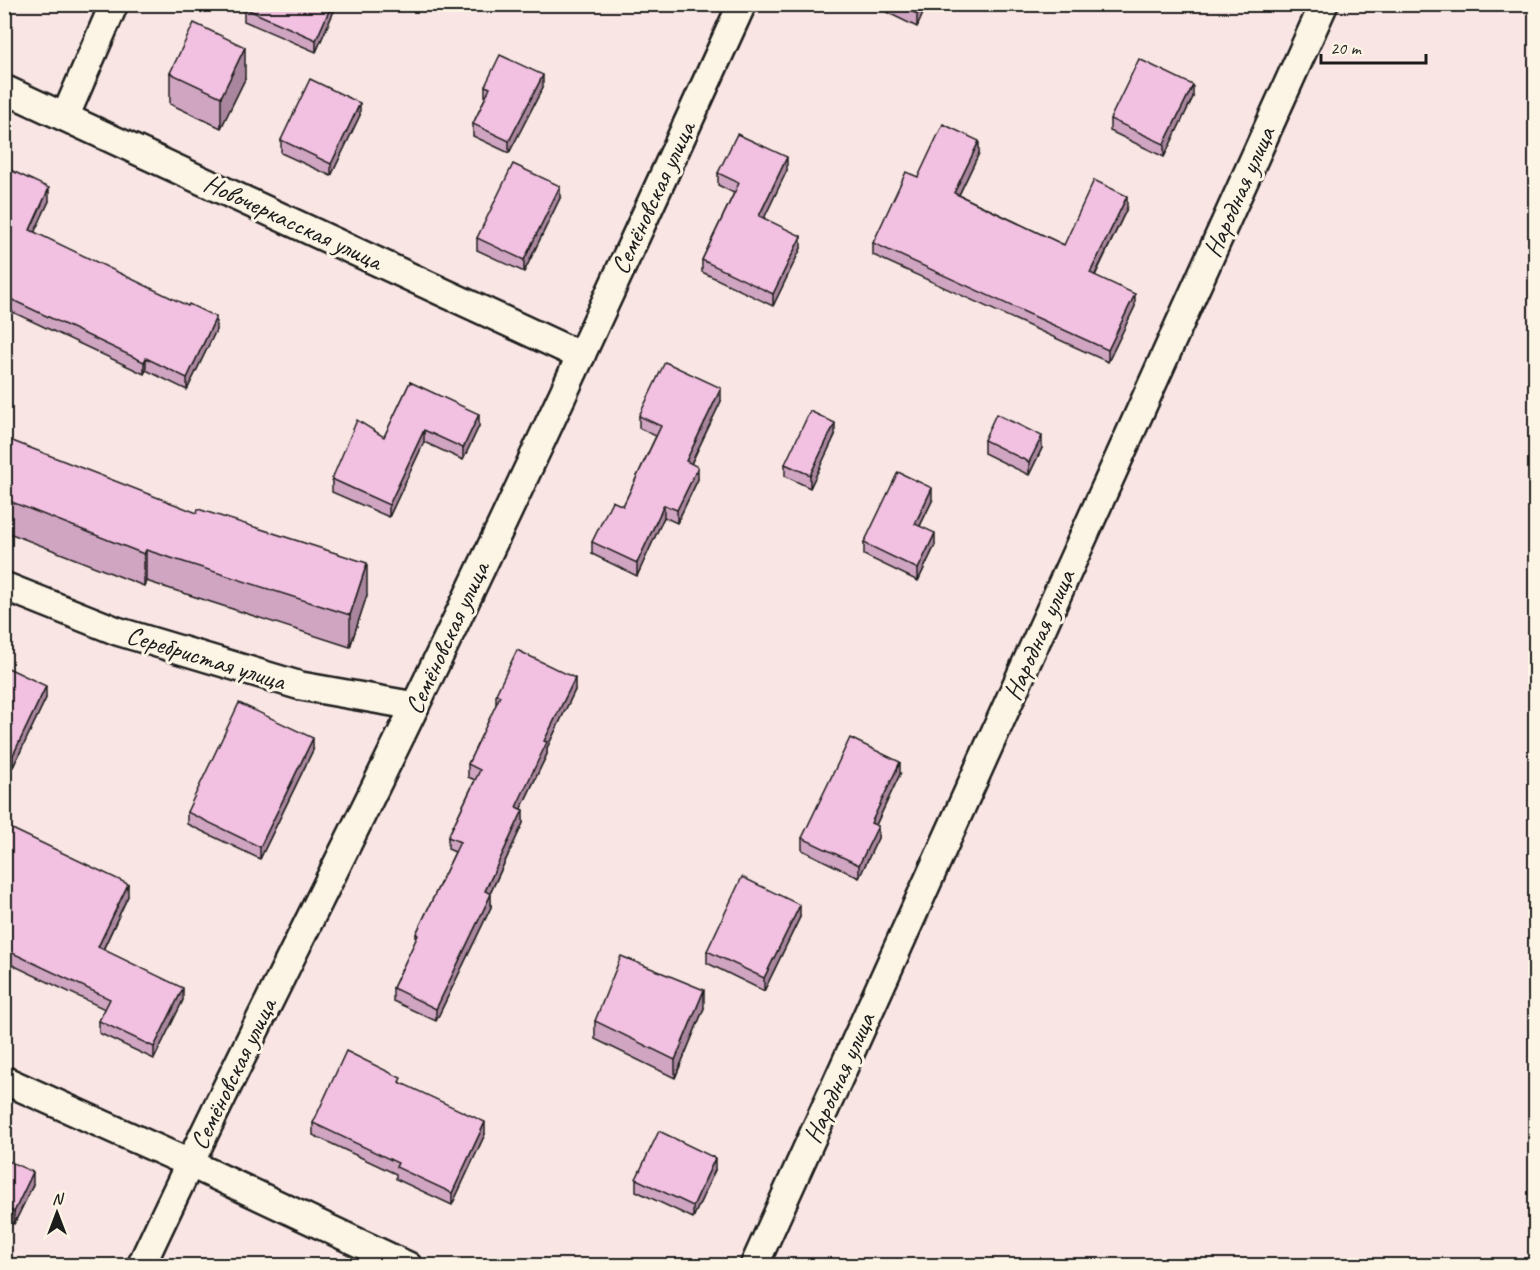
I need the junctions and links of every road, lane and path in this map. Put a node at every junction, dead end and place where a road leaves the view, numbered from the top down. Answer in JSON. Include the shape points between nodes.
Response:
{"nodes":[{"id":1,"x":114,"y":4,"type":"edge"},
{"id":2,"x":742,"y":4,"type":"edge"},
{"id":3,"x":1324,"y":4,"type":"edge"},
{"id":4,"x":4,"y":89,"type":"edge"},
{"id":5,"x":65,"y":117,"type":"junction"},
{"id":6,"x":581,"y":356,"type":"junction"},
{"id":7,"x":4,"y":586,"type":"edge"},
{"id":8,"x":415,"y":706,"type":"junction"},
{"id":9,"x":4,"y":1080,"type":"edge"},
{"id":10,"x":189,"y":1163,"type":"junction"},
{"id":11,"x":141,"y":1266,"type":"edge"},
{"id":12,"x":408,"y":1266,"type":"edge"},
{"id":13,"x":754,"y":1266,"type":"edge"}],
"edges":[{"from":1,"to":5,"type":"street"},
{"from":2,"to":6,"type":"street","name":"Семёновская улица"},
{"from":3,"to":13,"type":"street","name":"Народная улица"},
{"from":4,"to":5,"type":"street","name":"Новочеркасская улица"},
{"from":5,"to":6,"type":"street","name":"Новочеркасская улица"},
{"from":6,"to":8,"type":"street","name":"Семёновская улица"},
{"from":7,"to":8,"type":"street","name":"Серебристая улица","via":[[117,631],[290,683]]},
{"from":8,"to":10,"type":"street","name":"Семёновская улица"},
{"from":9,"to":10,"type":"street"},
{"from":10,"to":11,"type":"street","name":"Семёновская улица"},
{"from":10,"to":12,"type":"street"}]}
